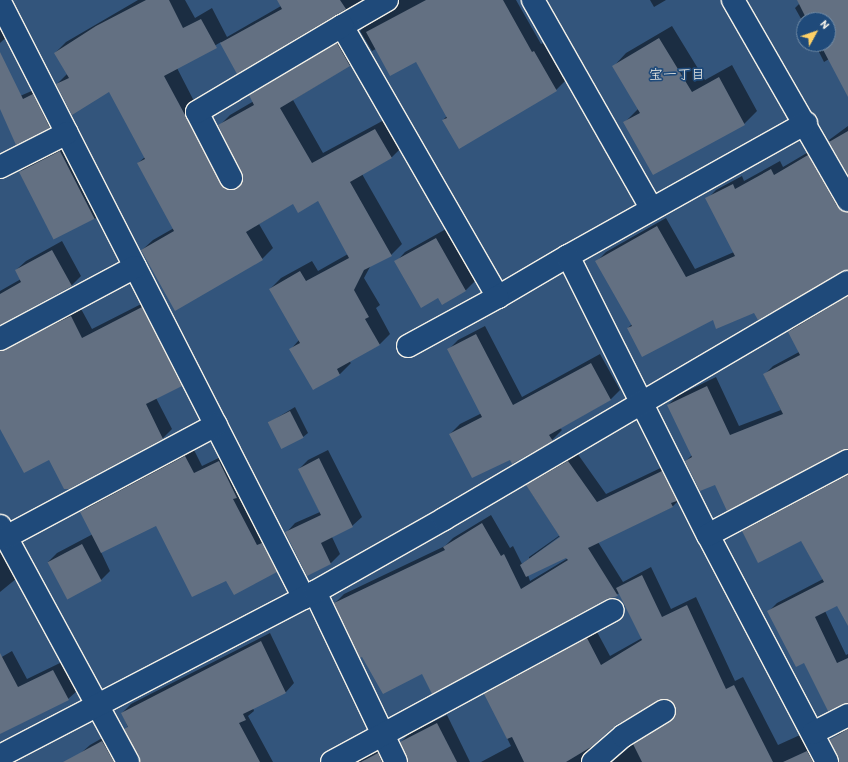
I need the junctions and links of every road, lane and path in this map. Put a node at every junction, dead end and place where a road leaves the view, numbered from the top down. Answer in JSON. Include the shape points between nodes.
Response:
{"nodes":[{"id":1,"x":387,"y":0,"type":"edge"},
{"id":2,"x":533,"y":0,"type":"edge"},
{"id":3,"x":733,"y":0,"type":"edge"},
{"id":4,"x":0,"y":2,"type":"edge"},
{"id":5,"x":342,"y":26,"type":"junction"},
{"id":6,"x":806,"y":123,"type":"junction"},
{"id":7,"x":67,"y":133,"type":"junction"},
{"id":8,"x":0,"y":168,"type":"edge"},
{"id":9,"x":231,"y":178,"type":"dead end"},
{"id":10,"x":848,"y":200,"type":"edge"},
{"id":11,"x":651,"y":208,"type":"junction"},
{"id":12,"x":568,"y":256,"type":"junction"},
{"id":13,"x":136,"y":267,"type":"junction"},
{"id":14,"x":848,"y":282,"type":"edge"},
{"id":15,"x":498,"y":297,"type":"junction"},
{"id":16,"x":0,"y":340,"type":"edge"},
{"id":17,"x":408,"y":346,"type":"dead end"},
{"id":18,"x":642,"y":404,"type":"junction"},
{"id":19,"x":216,"y":425,"type":"junction"},
{"id":20,"x":848,"y":461,"type":"edge"},
{"id":21,"x":3,"y":532,"type":"edge"},
{"id":22,"x":708,"y":535,"type":"junction"},
{"id":23,"x":309,"y":595,"type":"junction"},
{"id":24,"x":613,"y":610,"type":"dead end"},
{"id":25,"x":99,"y":707,"type":"junction"},
{"id":26,"x":664,"y":711,"type":"dead end"},
{"id":27,"x":848,"y":715,"type":"edge"},
{"id":28,"x":813,"y":733,"type":"junction"},
{"id":29,"x":383,"y":736,"type":"junction"},
{"id":30,"x":0,"y":756,"type":"edge"},
{"id":31,"x":128,"y":762,"type":"edge"},
{"id":32,"x":332,"y":762,"type":"edge"},
{"id":33,"x":396,"y":762,"type":"edge"},
{"id":34,"x":593,"y":762,"type":"edge"},
{"id":35,"x":827,"y":762,"type":"edge"}],
"edges":[{"from":1,"to":5,"type":"street"},
{"from":2,"to":11,"type":"street"},
{"from":3,"to":6,"type":"street"},
{"from":4,"to":7,"type":"street"},
{"from":5,"to":9,"type":"street","via":[[197,112]]},
{"from":5,"to":15,"type":"street"},
{"from":6,"to":10,"type":"street"},
{"from":6,"to":11,"type":"street"},
{"from":7,"to":8,"type":"street"},
{"from":7,"to":13,"type":"street"},
{"from":11,"to":12,"type":"street"},
{"from":12,"to":15,"type":"street"},
{"from":12,"to":18,"type":"street"},
{"from":13,"to":16,"type":"street"},
{"from":13,"to":19,"type":"street"},
{"from":14,"to":18,"type":"street"},
{"from":15,"to":17,"type":"street"},
{"from":18,"to":22,"type":"street"},
{"from":18,"to":23,"type":"street"},
{"from":19,"to":21,"type":"street"},
{"from":19,"to":23,"type":"street"},
{"from":20,"to":22,"type":"street"},
{"from":21,"to":25,"type":"street"},
{"from":22,"to":28,"type":"street"},
{"from":23,"to":25,"type":"street"},
{"from":23,"to":29,"type":"street"},
{"from":24,"to":29,"type":"street"},
{"from":25,"to":30,"type":"street"},
{"from":25,"to":31,"type":"street"},
{"from":26,"to":34,"type":"street","via":[[623,736]]},
{"from":27,"to":28,"type":"street"},
{"from":28,"to":35,"type":"street"},
{"from":29,"to":32,"type":"street"},
{"from":29,"to":33,"type":"street"}]}
